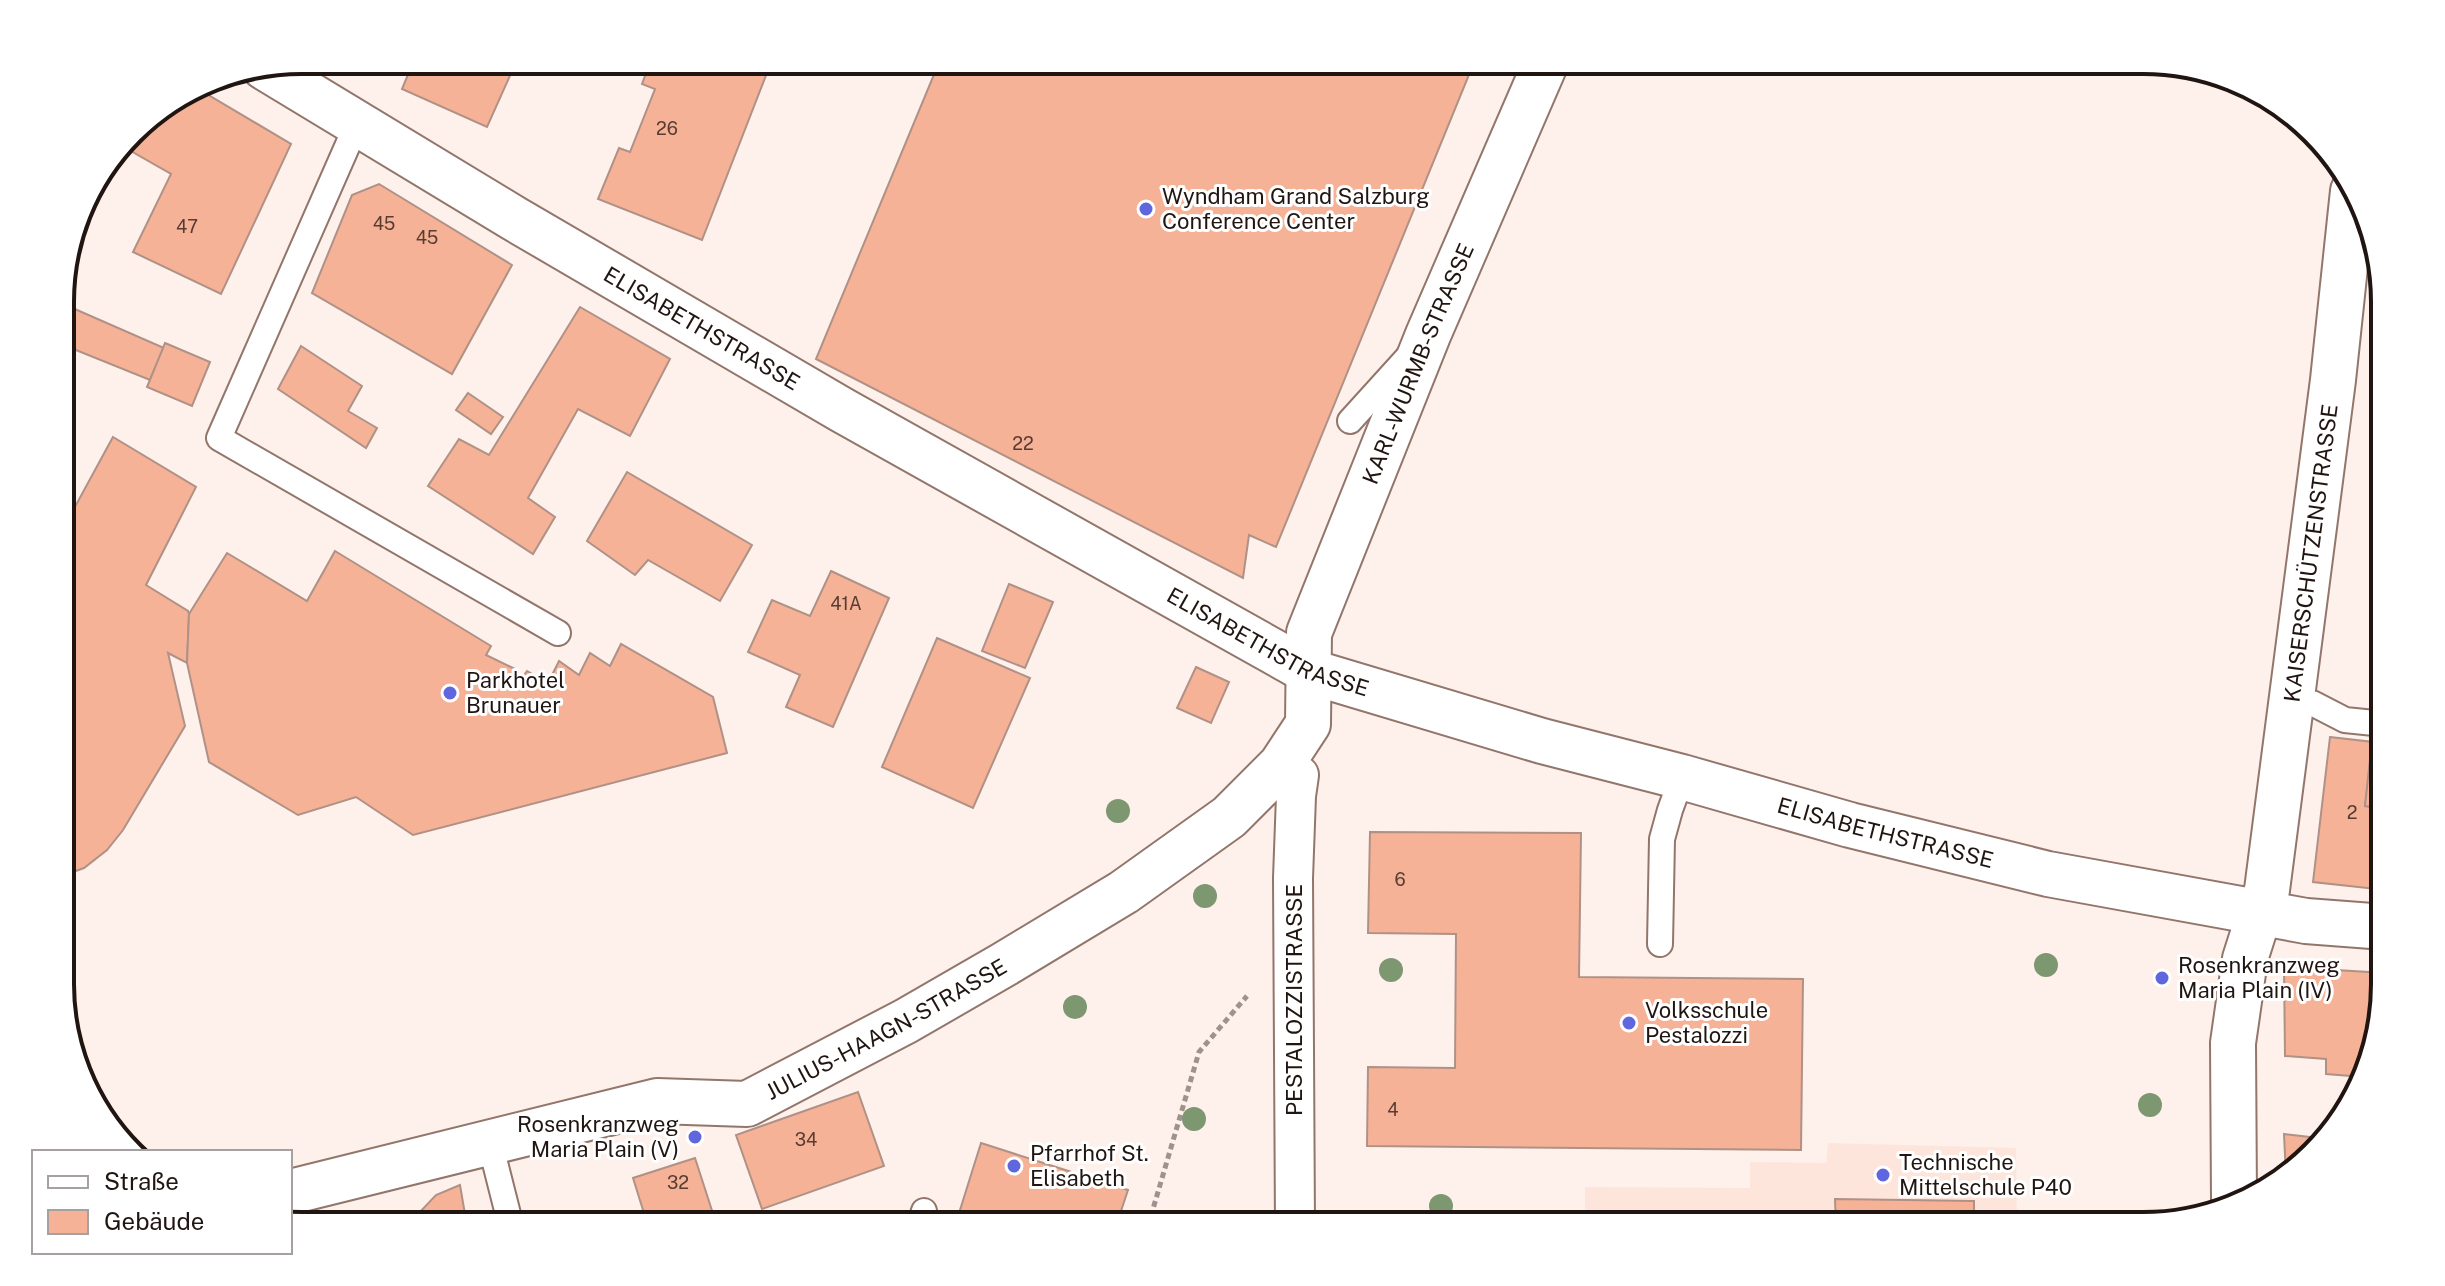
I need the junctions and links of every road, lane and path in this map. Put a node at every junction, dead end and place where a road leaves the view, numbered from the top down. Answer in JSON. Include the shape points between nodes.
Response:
{"nodes":[{"id":1,"x":1541,"y":74,"type":"edge"},
{"id":2,"x":277,"y":75,"type":"edge"},
{"id":3,"x":357,"y":124,"type":"junction"},
{"id":4,"x":2351,"y":209,"type":"edge"},
{"id":5,"x":1428,"y":335,"type":"junction"},
{"id":6,"x":1350,"y":421,"type":"dead end"},
{"id":7,"x":558,"y":633,"type":"dead end"},
{"id":8,"x":1308,"y":671,"type":"junction"},
{"id":9,"x":2292,"y":700,"type":"junction"},
{"id":10,"x":2371,"y":723,"type":"edge"},
{"id":11,"x":1299,"y":775,"type":"dead end"},
{"id":12,"x":1682,"y":777,"type":"junction"},
{"id":13,"x":2259,"y":913,"type":"junction"},
{"id":14,"x":2371,"y":926,"type":"edge"},
{"id":15,"x":1295,"y":942,"type":"junction"},
{"id":16,"x":1660,"y":944,"type":"dead end"},
{"id":17,"x":490,"y":1143,"type":"junction"},
{"id":18,"x":292,"y":1192,"type":"edge"},
{"id":19,"x":2234,"y":1193,"type":"edge"},
{"id":20,"x":507,"y":1212,"type":"edge"},
{"id":21,"x":1152,"y":1212,"type":"edge"},
{"id":22,"x":1295,"y":1212,"type":"edge"}],
"edges":[{"from":1,"to":5,"type":"street","name":"KARL-WURMB-STRASSE"},
{"from":2,"to":3,"type":"street","name":"ELISABETHSTRASSE"},
{"from":3,"to":7,"type":"lane","via":[[219,438]]},
{"from":3,"to":8,"type":"street","name":"ELISABETHSTRASSE","via":[[842,410]]},
{"from":4,"to":9,"type":"street","name":"KAISERSCHÜTZENSTRASSE"},
{"from":5,"to":6,"type":"lane"},
{"from":5,"to":8,"type":"street","name":"KARL-WURMB-STRASSE","via":[[1309,633]]},
{"from":8,"to":12,"type":"street","name":"ELISABETHSTRASSE"},
{"from":8,"to":17,"type":"street","name":"JULIUS-HAAGN-STRASSE","via":[[1308,724],[1281,765],[1229,817],[1124,892],[906,1021],[747,1104],[657,1101]]},
{"from":9,"to":10,"type":"lane","via":[[2312,703],[2345,720]]},
{"from":9,"to":13,"type":"street","name":"KAISERSCHÜTZENSTRASSE","via":[[2267,890]]},
{"from":11,"to":15,"type":"street","name":"PESTALOZZISTRASSE"},
{"from":12,"to":13,"type":"street","name":"ELISABETHSTRASSE","via":[[1778,793],[1850,825],[2048,874]]},
{"from":12,"to":16,"type":"lane","via":[[1662,839]]},
{"from":13,"to":14,"type":"street","name":"ELISABETHSTRASSE"},
{"from":13,"to":19,"type":"street","name":"KAISERSCHÜTZENSTRASSE","via":[[2245,959],[2233,1043]]},
{"from":15,"to":21,"type":"path","via":[[1199,1052]]},
{"from":15,"to":22,"type":"street","name":"PESTALOZZISTRASSE"},
{"from":17,"to":18,"type":"street","name":"JULIUS-HAAGN-STRASSE"},
{"from":17,"to":20,"type":"lane"}]}
